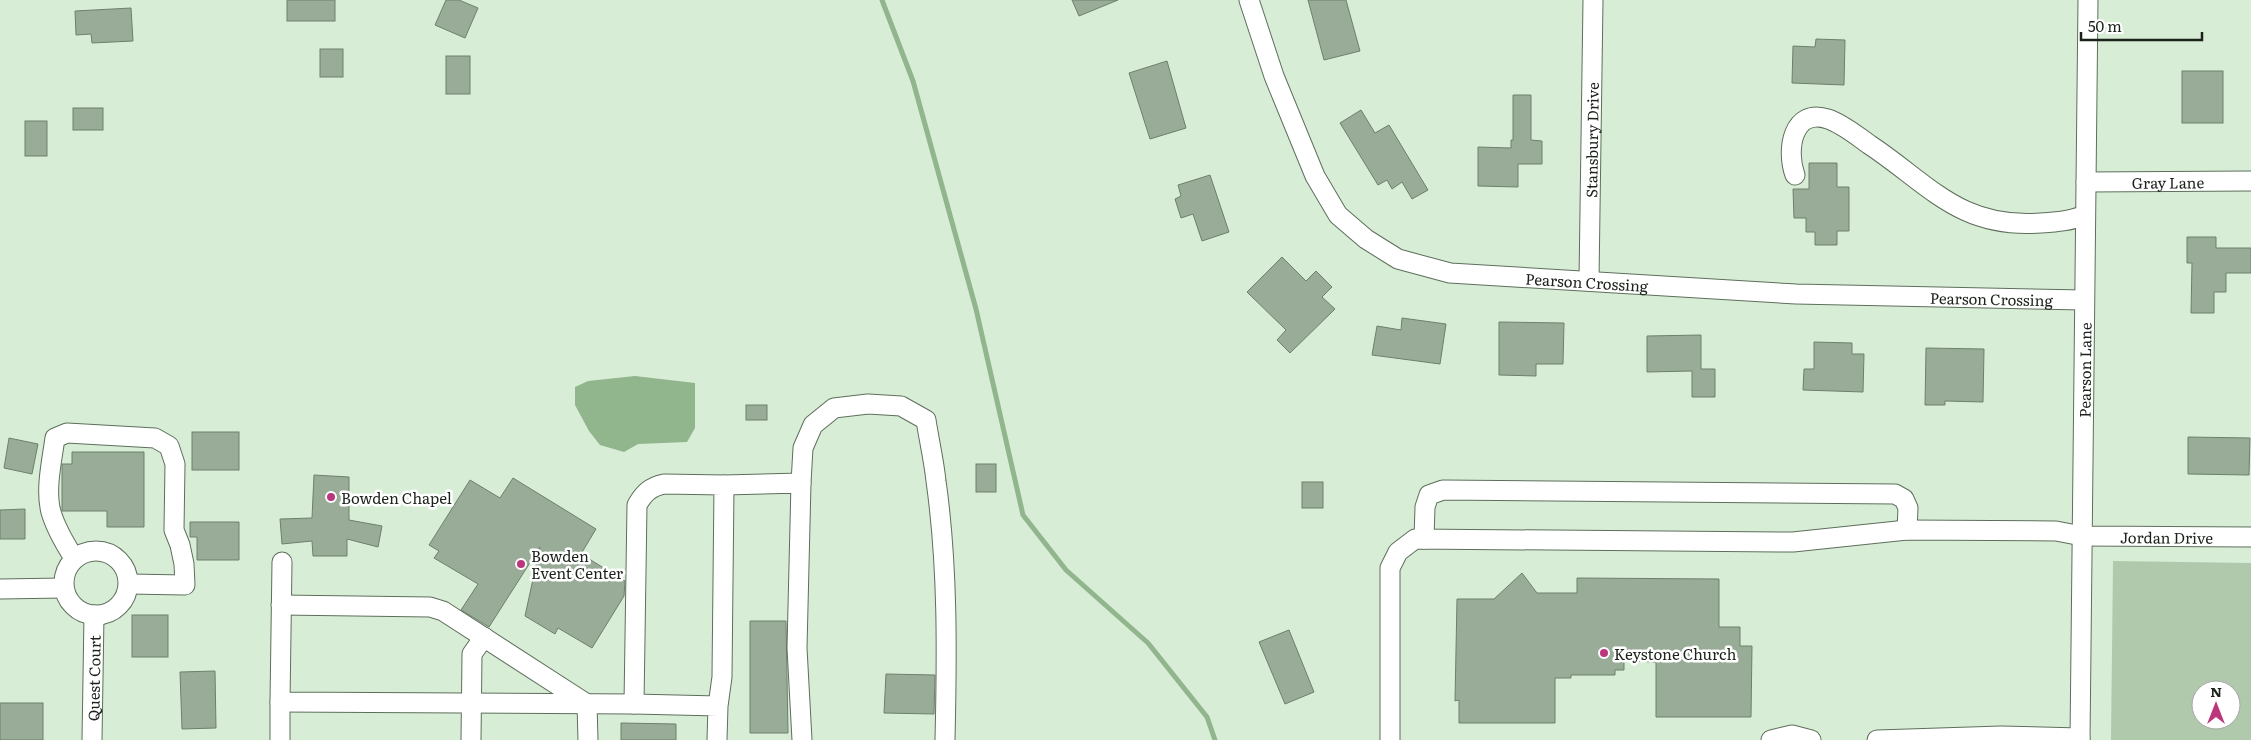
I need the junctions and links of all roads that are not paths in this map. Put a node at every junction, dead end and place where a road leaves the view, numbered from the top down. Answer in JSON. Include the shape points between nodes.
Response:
{"nodes":[{"id":1,"x":1249,"y":0,"type":"edge"},
{"id":2,"x":1592,"y":0,"type":"edge"},
{"id":3,"x":2088,"y":0,"type":"edge"},
{"id":4,"x":1795,"y":175,"type":"dead end"},
{"id":5,"x":2251,"y":181,"type":"edge"},
{"id":6,"x":2086,"y":182,"type":"junction"},
{"id":7,"x":2085,"y":215,"type":"junction"},
{"id":8,"x":1590,"y":280,"type":"junction"},
{"id":9,"x":2084,"y":300,"type":"junction"},
{"id":10,"x":800,"y":483,"type":"junction"},
{"id":11,"x":724,"y":485,"type":"junction"},
{"id":12,"x":1907,"y":530,"type":"junction"},
{"id":13,"x":2082,"y":536,"type":"junction"},
{"id":14,"x":2251,"y":536,"type":"edge"},
{"id":15,"x":1424,"y":539,"type":"junction"},
{"id":16,"x":74,"y":558,"type":"junction"},
{"id":17,"x":282,"y":562,"type":"dead end"},
{"id":18,"x":129,"y":584,"type":"junction"},
{"id":19,"x":63,"y":588,"type":"junction"},
{"id":20,"x":0,"y":589,"type":"edge"},
{"id":21,"x":281,"y":605,"type":"junction"},
{"id":22,"x":94,"y":615,"type":"junction"},
{"id":23,"x":484,"y":637,"type":"junction"},
{"id":24,"x":280,"y":702,"type":"junction"},
{"id":25,"x":471,"y":703,"type":"junction"},
{"id":26,"x":587,"y":704,"type":"junction"},
{"id":27,"x":634,"y":704,"type":"junction"},
{"id":28,"x":718,"y":706,"type":"junction"},
{"id":29,"x":2080,"y":739,"type":"edge"},
{"id":30,"x":92,"y":740,"type":"edge"},
{"id":31,"x":280,"y":740,"type":"edge"},
{"id":32,"x":471,"y":740,"type":"edge"},
{"id":33,"x":588,"y":740,"type":"edge"},
{"id":34,"x":717,"y":740,"type":"edge"},
{"id":35,"x":802,"y":740,"type":"edge"},
{"id":36,"x":945,"y":740,"type":"edge"},
{"id":37,"x":1390,"y":740,"type":"edge"},
{"id":38,"x":1771,"y":740,"type":"edge"},
{"id":39,"x":1811,"y":740,"type":"edge"},
{"id":40,"x":1876,"y":740,"type":"edge"}],
"edges":[{"from":1,"to":8,"type":"street","name":"Pearson Crossing","via":[[1274,76],[1315,176],[1338,215],[1366,240],[1398,259],[1450,273]]},
{"from":2,"to":8,"type":"street","name":"Stansbury Drive"},
{"from":3,"to":6,"type":"street","name":"Pearson Lane"},
{"from":4,"to":7,"type":"street","via":[[1790,151],[1798,125],[1811,118],[1827,118],[1884,154],[1944,200],[1968,212],[1994,221],[2025,224],[2073,220]]},
{"from":5,"to":6,"type":"street","name":"Gray Lane"},
{"from":6,"to":7,"type":"street","name":"Pearson Lane"},
{"from":7,"to":9,"type":"street","name":"Pearson Lane"},
{"from":8,"to":9,"type":"street","name":"Pearson Crossing","via":[[1796,294]]},
{"from":9,"to":13,"type":"street","name":"Pearson Lane"},
{"from":10,"to":11,"type":"street"},
{"from":10,"to":35,"type":"street","via":[[797,648]]},
{"from":10,"to":36,"type":"street","via":[[803,448],[813,425],[834,408],[868,404],[901,406],[926,420],[943,554]]},
{"from":11,"to":27,"type":"street","via":[[664,484],[648,490],[637,505]]},
{"from":11,"to":28,"type":"street","via":[[722,676]]},
{"from":12,"to":13,"type":"street","name":"Jordan Drive","via":[[2056,532]]},
{"from":12,"to":15,"type":"street","name":"Jordan Drive","via":[[1793,542]]},
{"from":12,"to":15,"type":"street","via":[[1908,508],[1904,499],[1894,494],[1442,490],[1429,495],[1425,507]]},
{"from":13,"to":14,"type":"street","name":"Jordan Drive"},
{"from":13,"to":29,"type":"street","name":"Pearson Lane"},
{"from":15,"to":37,"type":"street","via":[[1415,539],[1398,552],[1390,568]]},
{"from":16,"to":18,"type":"street","via":[[92,550],[110,553],[120,560]]},
{"from":16,"to":18,"type":"street","via":[[51,511],[50,471],[55,438],[67,433],[155,438],[169,446],[175,464],[174,530],[184,564],[185,585]]},
{"from":16,"to":19,"type":"street","via":[[65,571]]},
{"from":17,"to":21,"type":"street"},
{"from":18,"to":22,"type":"street","via":[[118,607],[107,614]]},
{"from":19,"to":20,"type":"street"},
{"from":19,"to":22,"type":"street","via":[[69,602],[80,611]]},
{"from":21,"to":23,"type":"street","via":[[430,607],[443,611]]},
{"from":21,"to":24,"type":"street"},
{"from":22,"to":30,"type":"street","name":"Quest Court"},
{"from":23,"to":25,"type":"street","via":[[472,654]]},
{"from":23,"to":26,"type":"street"},
{"from":24,"to":25,"type":"street"},
{"from":24,"to":31,"type":"street"},
{"from":25,"to":26,"type":"street"},
{"from":25,"to":32,"type":"street"},
{"from":26,"to":27,"type":"street"},
{"from":26,"to":33,"type":"street"},
{"from":27,"to":28,"type":"street"},
{"from":28,"to":34,"type":"street"},
{"from":29,"to":40,"type":"street","via":[[2001,736]]},
{"from":38,"to":39,"type":"street","via":[[1792,735]]}]}
